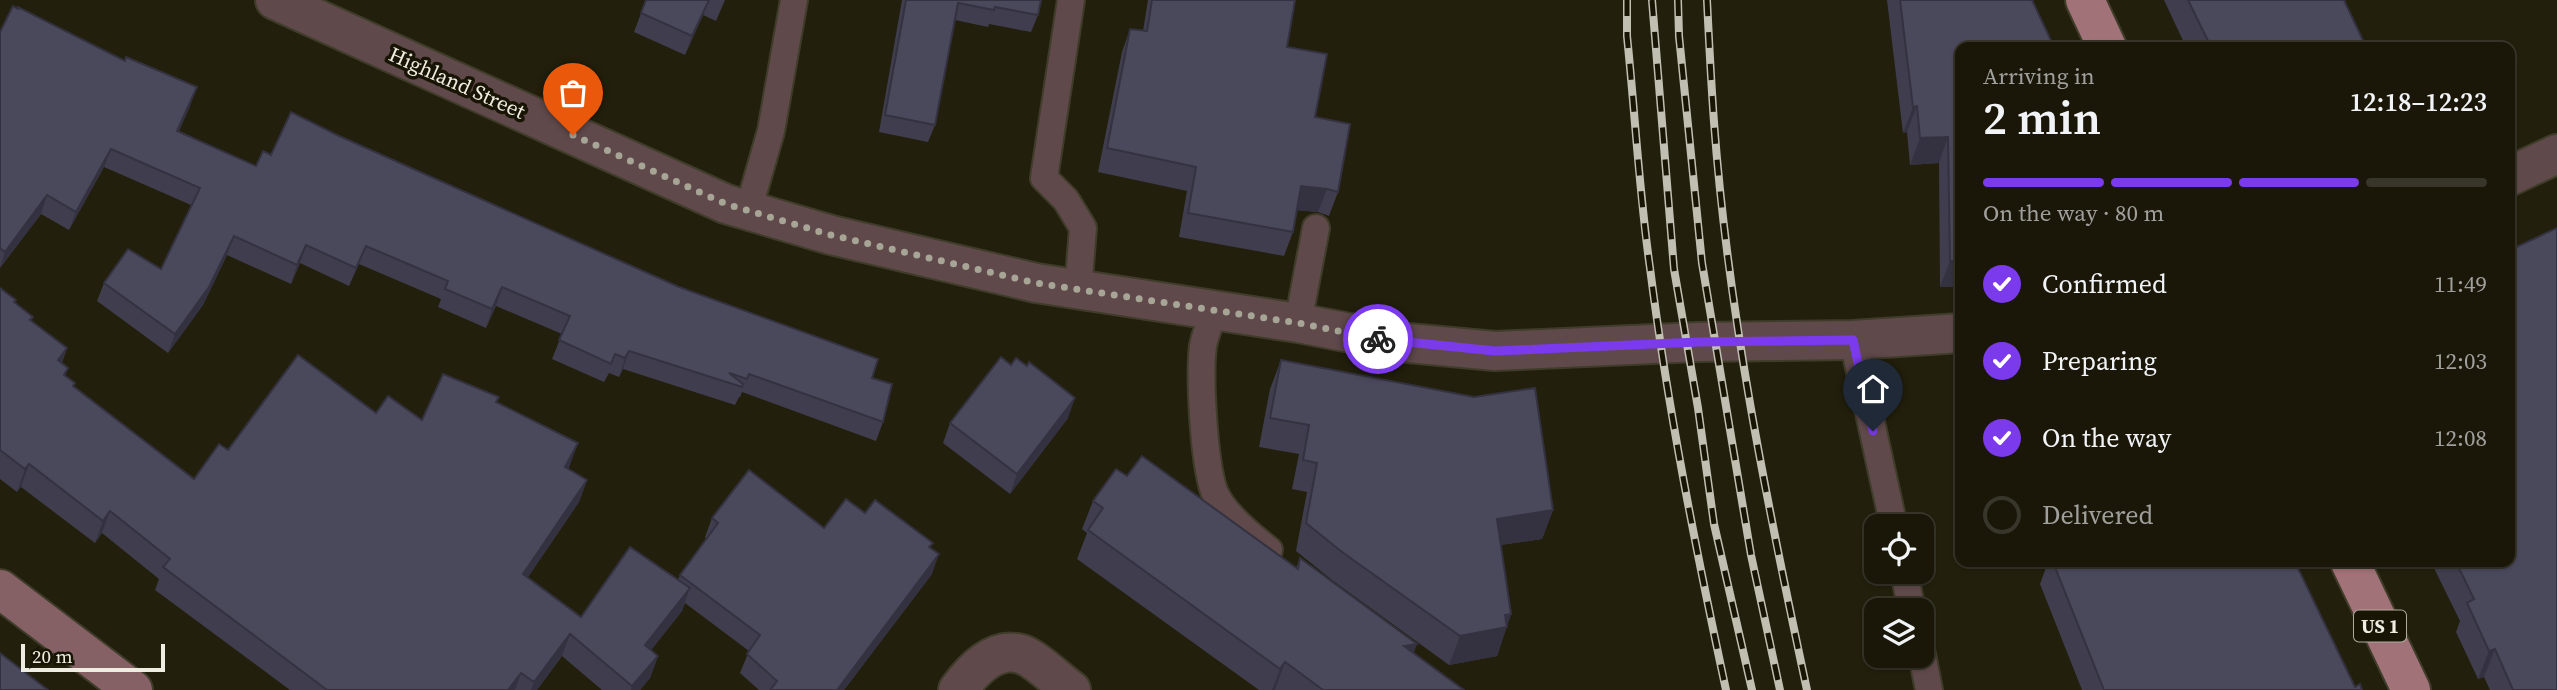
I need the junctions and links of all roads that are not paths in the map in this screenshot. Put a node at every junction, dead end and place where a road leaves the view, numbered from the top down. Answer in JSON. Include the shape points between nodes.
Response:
{"nodes":[{"id":1,"x":275,"y":0,"type":"edge"},
{"id":2,"x":794,"y":0,"type":"edge"},
{"id":3,"x":1072,"y":0,"type":"edge"},
{"id":4,"x":2085,"y":0,"type":"edge"},
{"id":5,"x":2105,"y":42,"type":"edge"},
{"id":6,"x":2557,"y":154,"type":"edge"},
{"id":7,"x":2515,"y":174,"type":"edge"},
{"id":8,"x":748,"y":211,"type":"junction"},
{"id":9,"x":1316,"y":228,"type":"dead end"},
{"id":10,"x":1078,"y":290,"type":"junction"},
{"id":11,"x":1214,"y":310,"type":"junction"},
{"id":12,"x":1298,"y":323,"type":"junction"},
{"id":13,"x":1955,"y":333,"type":"edge"},
{"id":14,"x":1853,"y":340,"type":"junction"},
{"id":15,"x":1891,"y":514,"type":"edge"},
{"id":16,"x":2352,"y":567,"type":"edge"},
{"id":17,"x":1292,"y":569,"type":"edge"},
{"id":18,"x":0,"y":589,"type":"edge"},
{"id":19,"x":1925,"y":668,"type":"edge"},
{"id":20,"x":133,"y":690,"type":"edge"},
{"id":21,"x":958,"y":690,"type":"edge"},
{"id":22,"x":1071,"y":690,"type":"edge"},
{"id":23,"x":1930,"y":690,"type":"edge"},
{"id":24,"x":2410,"y":690,"type":"edge"}],
"edges":[{"from":1,"to":8,"type":"street","name":"Highland Street"},
{"from":2,"to":8,"type":"lane","via":[[771,131]]},
{"from":3,"to":10,"type":"lane","via":[[1044,178],[1066,200],[1083,228]]},
{"from":4,"to":5,"type":"main road"},
{"from":6,"to":7,"type":"street"},
{"from":8,"to":10,"type":"street","name":"Highland Street","via":[[925,258]]},
{"from":9,"to":12,"type":"lane"},
{"from":10,"to":11,"type":"street","name":"Highland Street"},
{"from":11,"to":12,"type":"street","name":"Highland Street"},
{"from":11,"to":17,"type":"lane","via":[[1203,345],[1202,393],[1214,493],[1241,528]]},
{"from":12,"to":14,"type":"street","name":"Highland Street","via":[[1397,342],[1495,351]]},
{"from":13,"to":14,"type":"street","name":"Highland Street"},
{"from":14,"to":15,"type":"lane"},
{"from":16,"to":24,"type":"main road","number":"US 1"},
{"from":18,"to":20,"type":"street"},
{"from":19,"to":23,"type":"lane"},
{"from":21,"to":22,"type":"street","via":[[975,667],[1003,653],[1023,654]]}]}
